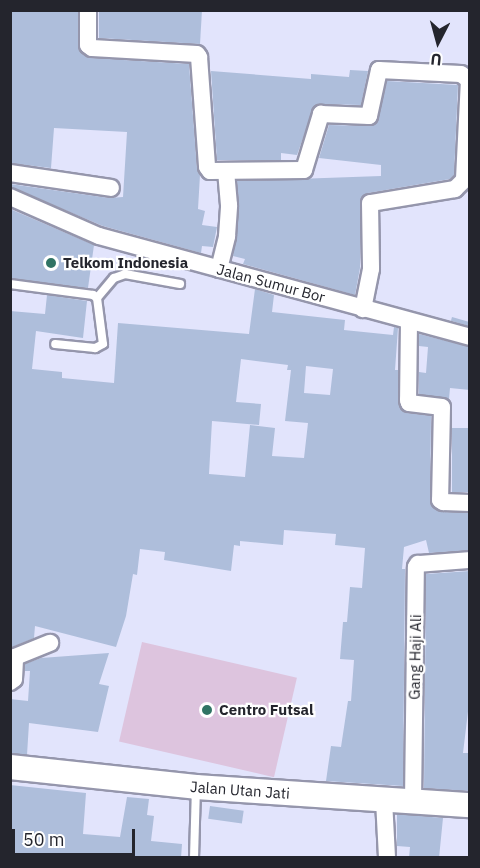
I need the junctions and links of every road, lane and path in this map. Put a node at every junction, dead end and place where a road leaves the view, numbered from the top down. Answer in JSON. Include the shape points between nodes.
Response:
{"nodes":[{"id":1,"x":88,"y":10,"type":"edge"},
{"id":2,"x":226,"y":171,"type":"junction"},
{"id":3,"x":10,"y":173,"type":"edge"},
{"id":4,"x":111,"y":188,"type":"dead end"},
{"id":5,"x":10,"y":197,"type":"edge"},
{"id":6,"x":219,"y":269,"type":"junction"},
{"id":7,"x":10,"y":284,"type":"edge"},
{"id":8,"x":180,"y":284,"type":"dead end"},
{"id":9,"x":97,"y":298,"type":"junction"},
{"id":10,"x":363,"y":309,"type":"junction"},
{"id":11,"x":409,"y":322,"type":"junction"},
{"id":12,"x":470,"y":337,"type":"edge"},
{"id":13,"x":55,"y":344,"type":"dead end"},
{"id":14,"x":470,"y":503,"type":"edge"},
{"id":15,"x":470,"y":560,"type":"edge"},
{"id":16,"x":50,"y":643,"type":"dead end"},
{"id":17,"x":10,"y":682,"type":"edge"},
{"id":18,"x":10,"y":767,"type":"edge"},
{"id":19,"x":196,"y":787,"type":"junction"},
{"id":20,"x":384,"y":800,"type":"junction"},
{"id":21,"x":413,"y":802,"type":"junction"},
{"id":22,"x":470,"y":805,"type":"edge"},
{"id":23,"x":194,"y":858,"type":"edge"},
{"id":24,"x":387,"y":858,"type":"edge"}],
"edges":[{"from":1,"to":2,"type":"street","via":[[88,45],[92,48],[200,57],[207,167],[210,171]]},
{"from":2,"to":6,"type":"street","via":[[227,236]]},
{"from":2,"to":10,"type":"street","via":[[303,170],[321,114],[369,116],[379,70],[461,74],[469,80],[464,180],[455,189],[370,203],[371,269]]},
{"from":3,"to":4,"type":"street"},
{"from":5,"to":6,"type":"street","name":"Jalan Sumur Bor","via":[[99,236]]},
{"from":6,"to":10,"type":"street","name":"Jalan Sumur Bor"},
{"from":7,"to":9,"type":"lane"},
{"from":8,"to":9,"type":"lane","via":[[125,274],[114,278]]},
{"from":9,"to":13,"type":"lane","via":[[103,344],[95,348]]},
{"from":10,"to":11,"type":"street","name":"Jalan Sumur Bor"},
{"from":11,"to":12,"type":"street","name":"Jalan Sumur Bor"},
{"from":11,"to":14,"type":"street","via":[[409,403],[442,407],[440,500]]},
{"from":15,"to":21,"type":"street","name":"Gang Haji Ali","via":[[416,567]]},
{"from":16,"to":17,"type":"street","via":[[15,657],[14,679]]},
{"from":18,"to":19,"type":"main road","name":"Jalan Utan Jati"},
{"from":19,"to":20,"type":"main road","name":"Jalan Utan Jati"},
{"from":19,"to":23,"type":"lane"},
{"from":20,"to":21,"type":"main road","name":"Jalan Utan Jati"},
{"from":20,"to":24,"type":"street"},
{"from":21,"to":22,"type":"main road","name":"Jalan Utan Jati"}]}
